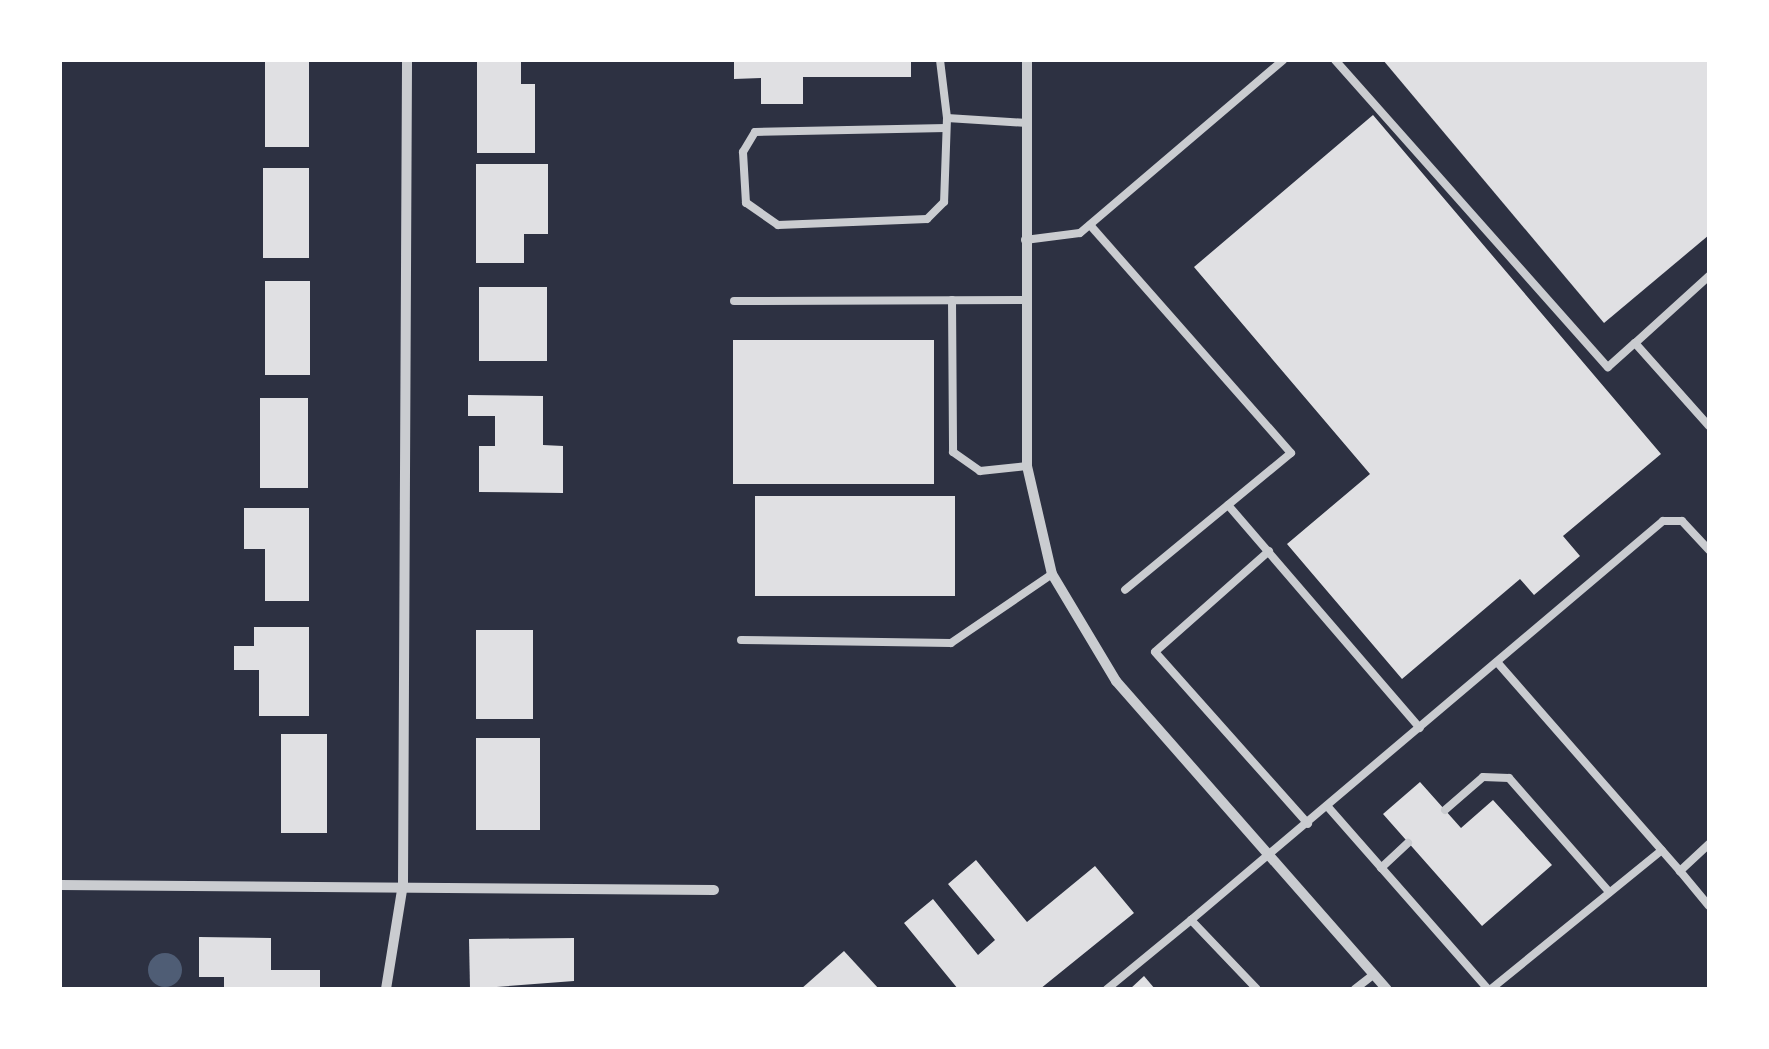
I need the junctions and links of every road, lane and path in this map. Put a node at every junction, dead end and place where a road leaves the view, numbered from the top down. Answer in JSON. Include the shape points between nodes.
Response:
{"nodes":[{"id":1,"x":407,"y":60,"type":"edge"},
{"id":2,"x":940,"y":60,"type":"edge"},
{"id":3,"x":1028,"y":60,"type":"edge"},
{"id":4,"x":1282,"y":60,"type":"edge"},
{"id":5,"x":1335,"y":60,"type":"edge"},
{"id":6,"x":946,"y":123,"type":"junction"},
{"id":7,"x":1028,"y":123,"type":"junction"},
{"id":8,"x":1090,"y":224,"type":"junction"},
{"id":9,"x":1025,"y":240,"type":"junction"},
{"id":10,"x":1709,"y":276,"type":"edge"},
{"id":11,"x":1700,"y":283,"type":"junction"},
{"id":12,"x":1709,"y":292,"type":"edge"},
{"id":13,"x":952,"y":300,"type":"junction"},
{"id":14,"x":1026,"y":300,"type":"junction"},
{"id":15,"x":734,"y":301,"type":"dead end"},
{"id":16,"x":1635,"y":342,"type":"junction"},
{"id":17,"x":1709,"y":426,"type":"edge"},
{"id":18,"x":1027,"y":466,"type":"junction"},
{"id":19,"x":1228,"y":504,"type":"junction"},
{"id":20,"x":1709,"y":550,"type":"edge"},
{"id":21,"x":1269,"y":551,"type":"junction"},
{"id":22,"x":1052,"y":574,"type":"junction"},
{"id":23,"x":1125,"y":590,"type":"dead end"},
{"id":24,"x":742,"y":640,"type":"dead end"},
{"id":25,"x":1497,"y":662,"type":"junction"},
{"id":26,"x":1420,"y":728,"type":"junction"},
{"id":27,"x":1328,"y":807,"type":"junction"},
{"id":28,"x":1445,"y":810,"type":"dead end"},
{"id":29,"x":1308,"y":824,"type":"junction"},
{"id":30,"x":1408,"y":843,"type":"dead end"},
{"id":31,"x":1709,"y":844,"type":"edge"},
{"id":32,"x":1662,"y":850,"type":"junction"},
{"id":33,"x":1268,"y":858,"type":"junction"},
{"id":34,"x":1382,"y":868,"type":"junction"},
{"id":35,"x":1680,"y":871,"type":"junction"},
{"id":36,"x":403,"y":884,"type":"junction"},
{"id":37,"x":60,"y":885,"type":"edge"},
{"id":38,"x":714,"y":890,"type":"dead end"},
{"id":39,"x":1610,"y":892,"type":"junction"},
{"id":40,"x":1709,"y":906,"type":"edge"},
{"id":41,"x":1190,"y":920,"type":"junction"},
{"id":42,"x":1374,"y":974,"type":"junction"},
{"id":43,"x":386,"y":989,"type":"edge"},
{"id":44,"x":1107,"y":989,"type":"edge"},
{"id":45,"x":1257,"y":989,"type":"edge"},
{"id":46,"x":1356,"y":989,"type":"edge"},
{"id":47,"x":1387,"y":989,"type":"edge"},
{"id":48,"x":1489,"y":989,"type":"edge"}],
"edges":[{"from":1,"to":36,"type":"street"},
{"from":2,"to":6,"type":"lane"},
{"from":3,"to":7,"type":"street"},
{"from":4,"to":8,"type":"lane"},
{"from":5,"to":16,"type":"lane","via":[[1608,367]]},
{"from":6,"to":6,"type":"lane","via":[[944,202],[927,220],[778,225],[746,203],[743,152],[756,132]]},
{"from":6,"to":7,"type":"lane"},
{"from":7,"to":9,"type":"street"},
{"from":8,"to":9,"type":"lane"},
{"from":8,"to":19,"type":"lane","via":[[1292,453]]},
{"from":9,"to":14,"type":"street"},
{"from":10,"to":11,"type":"lane"},
{"from":11,"to":12,"type":"lane"},
{"from":11,"to":16,"type":"lane"},
{"from":13,"to":14,"type":"lane"},
{"from":13,"to":15,"type":"lane"},
{"from":13,"to":18,"type":"lane","via":[[953,452],[980,471]]},
{"from":14,"to":18,"type":"street"},
{"from":16,"to":17,"type":"lane"},
{"from":18,"to":22,"type":"street"},
{"from":19,"to":21,"type":"lane"},
{"from":19,"to":23,"type":"lane"},
{"from":20,"to":25,"type":"lane","via":[[1682,521],[1664,521]]},
{"from":21,"to":26,"type":"lane"},
{"from":21,"to":29,"type":"lane","via":[[1156,652]]},
{"from":22,"to":24,"type":"lane","via":[[951,643]]},
{"from":22,"to":33,"type":"street","via":[[1116,681]]},
{"from":25,"to":26,"type":"lane"},
{"from":25,"to":32,"type":"lane"},
{"from":26,"to":27,"type":"lane"},
{"from":27,"to":29,"type":"lane"},
{"from":27,"to":34,"type":"lane"},
{"from":28,"to":39,"type":"lane","via":[[1483,777],[1508,778]]},
{"from":29,"to":33,"type":"lane"},
{"from":30,"to":34,"type":"lane"},
{"from":31,"to":35,"type":"lane"},
{"from":32,"to":35,"type":"lane"},
{"from":32,"to":39,"type":"lane"},
{"from":33,"to":41,"type":"lane"},
{"from":33,"to":42,"type":"street"},
{"from":34,"to":48,"type":"lane"},
{"from":35,"to":40,"type":"lane"},
{"from":36,"to":37,"type":"street"},
{"from":36,"to":38,"type":"street"},
{"from":36,"to":43,"type":"street"},
{"from":39,"to":48,"type":"lane"},
{"from":41,"to":44,"type":"lane"},
{"from":41,"to":45,"type":"lane"},
{"from":42,"to":46,"type":"lane"},
{"from":42,"to":47,"type":"street"}]}
